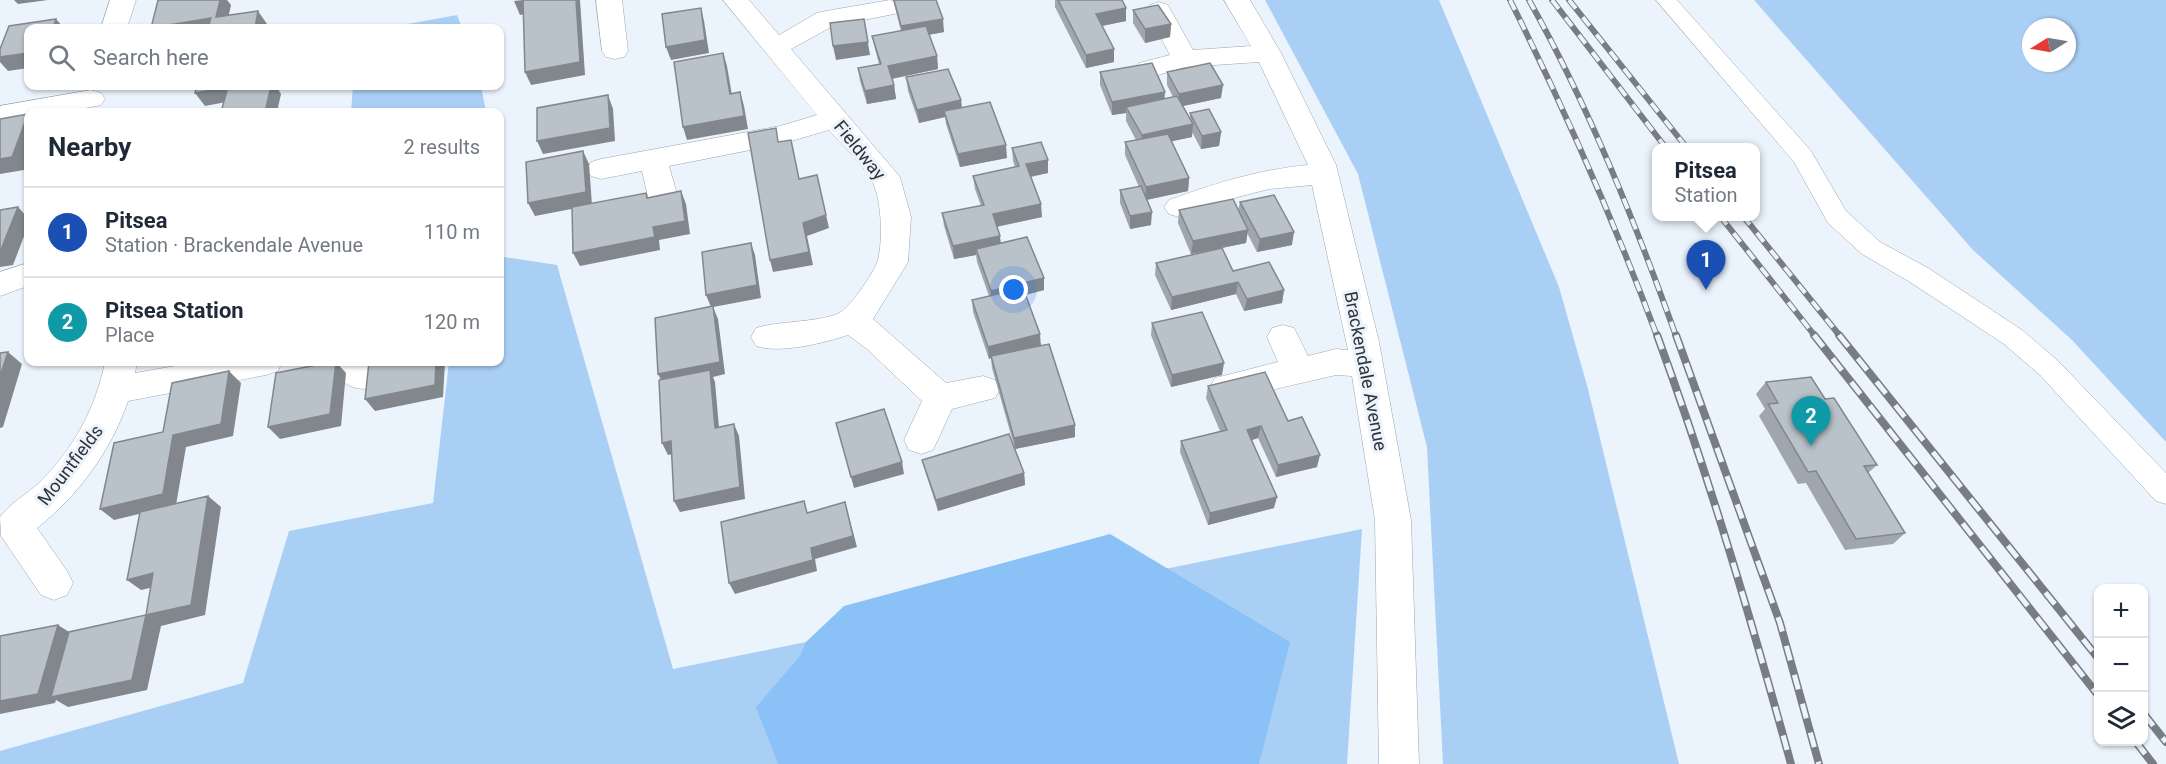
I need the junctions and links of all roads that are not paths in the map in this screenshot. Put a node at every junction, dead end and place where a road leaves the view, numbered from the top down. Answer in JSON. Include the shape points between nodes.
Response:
{"nodes":[{"id":1,"x":123,"y":0,"type":"edge"},
{"id":2,"x":609,"y":0,"type":"edge"},
{"id":3,"x":736,"y":0,"type":"edge"},
{"id":4,"x":1237,"y":0,"type":"edge"},
{"id":5,"x":1666,"y":0,"type":"edge"},
{"id":6,"x":890,"y":8,"type":"dead end"},
{"id":7,"x":826,"y":10,"type":"edge"},
{"id":8,"x":1160,"y":10,"type":"edge"},
{"id":9,"x":115,"y":24,"type":"edge"},
{"id":10,"x":776,"y":47,"type":"junction"},
{"id":11,"x":615,"y":51,"type":"dead end"},
{"id":12,"x":1268,"y":53,"type":"junction"},
{"id":13,"x":1185,"y":59,"type":"junction"},
{"id":14,"x":1148,"y":69,"type":"edge"},
{"id":15,"x":91,"y":99,"type":"edge"},
{"id":16,"x":40,"y":108,"type":"edge"},
{"id":17,"x":24,"y":111,"type":"edge"},
{"id":18,"x":0,"y":115,"type":"edge"},
{"id":19,"x":835,"y":119,"type":"junction"},
{"id":20,"x":654,"y":160,"type":"junction"},
{"id":21,"x":601,"y":169,"type":"dead end"},
{"id":22,"x":1324,"y":174,"type":"junction"},
{"id":23,"x":664,"y":201,"type":"edge"},
{"id":24,"x":1179,"y":207,"type":"edge"},
{"id":25,"x":24,"y":275,"type":"edge"},
{"id":26,"x":0,"y":284,"type":"edge"},
{"id":27,"x":853,"y":321,"type":"junction"},
{"id":28,"x":767,"y":337,"type":"dead end"},
{"id":29,"x":1283,"y":338,"type":"dead end"},
{"id":30,"x":1367,"y":365,"type":"junction"},
{"id":31,"x":224,"y":366,"type":"edge"},
{"id":32,"x":1298,"y":370,"type":"junction"},
{"id":33,"x":118,"y":376,"type":"edge"},
{"id":34,"x":1227,"y":387,"type":"edge"},
{"id":35,"x":983,"y":389,"type":"dead end"},
{"id":36,"x":940,"y":398,"type":"junction"},
{"id":37,"x":921,"y":440,"type":"dead end"},
{"id":38,"x":2166,"y":492,"type":"edge"},
{"id":39,"x":7,"y":529,"type":"edge"},
{"id":40,"x":54,"y":583,"type":"dead end"},
{"id":41,"x":1399,"y":764,"type":"edge"}],
"edges":[{"from":1,"to":9,"type":"street"},
{"from":2,"to":11,"type":"street"},
{"from":3,"to":10,"type":"street","name":"Fieldway"},
{"from":4,"to":12,"type":"street","name":"Brackendale Avenue"},
{"from":5,"to":38,"type":"lane","via":[[1803,158],[1837,217],[1871,248],[2013,337],[2049,368]]},
{"from":6,"to":7,"type":"street"},
{"from":7,"to":10,"type":"street"},
{"from":8,"to":13,"type":"street"},
{"from":10,"to":19,"type":"street","name":"Fieldway"},
{"from":12,"to":13,"type":"street"},
{"from":12,"to":22,"type":"street","name":"Brackendale Avenue"},
{"from":13,"to":14,"type":"street"},
{"from":15,"to":16,"type":"street"},
{"from":17,"to":18,"type":"street"},
{"from":19,"to":20,"type":"street","via":[[781,135]]},
{"from":19,"to":27,"type":"street","name":"Fieldway","via":[[886,177],[896,217],[893,262]]},
{"from":20,"to":21,"type":"street"},
{"from":20,"to":23,"type":"street"},
{"from":22,"to":24,"type":"street","via":[[1226,179]]},
{"from":22,"to":30,"type":"street","name":"Brackendale Avenue"},
{"from":25,"to":26,"type":"street"},
{"from":27,"to":28,"type":"street","via":[[828,329]]},
{"from":27,"to":36,"type":"street"},
{"from":29,"to":32,"type":"street"},
{"from":30,"to":32,"type":"street","via":[[1336,362]]},
{"from":30,"to":41,"type":"street","name":"Brackendale Avenue","via":[[1393,520]]},
{"from":31,"to":33,"type":"street"},
{"from":32,"to":34,"type":"street"},
{"from":33,"to":39,"type":"street","name":"Mountfields","via":[[102,424],[83,453],[34,511]]},
{"from":35,"to":36,"type":"street"},
{"from":36,"to":37,"type":"street"},
{"from":39,"to":40,"type":"street","name":"Mountfields"}]}
